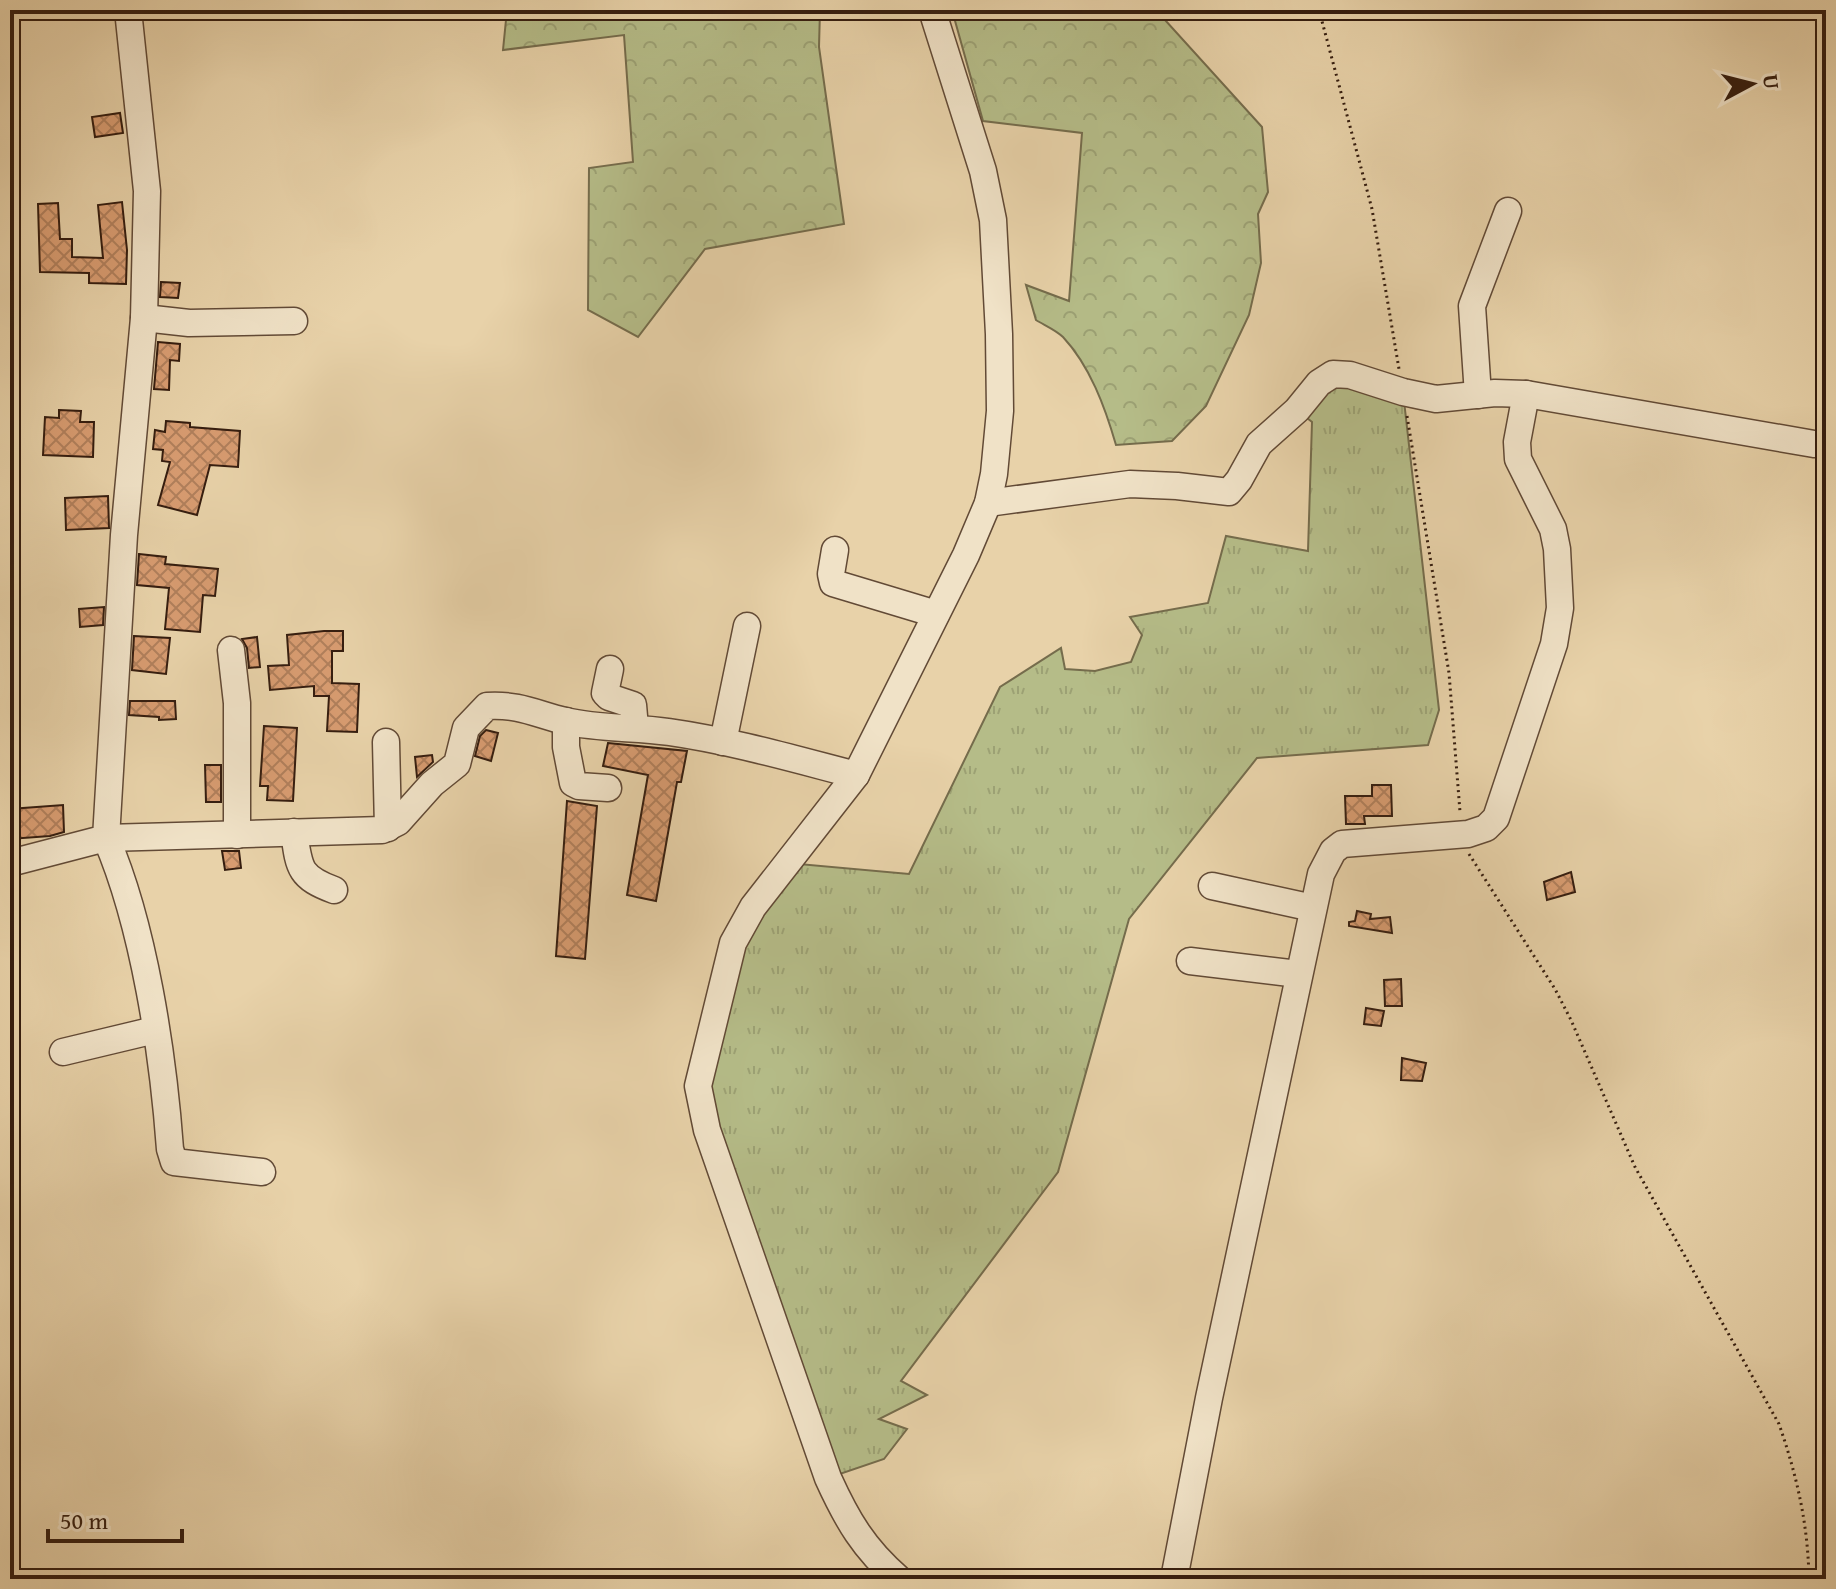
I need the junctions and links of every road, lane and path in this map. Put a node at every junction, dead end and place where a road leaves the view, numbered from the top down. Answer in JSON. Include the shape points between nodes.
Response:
{"nodes":[{"id":1,"x":128,"y":10,"type":"edge"},
{"id":2,"x":932,"y":10,"type":"edge"},
{"id":3,"x":1319,"y":10,"type":"edge"},
{"id":4,"x":1508,"y":211,"type":"dead end"},
{"id":5,"x":144,"y":318,"type":"junction"},
{"id":6,"x":294,"y":321,"type":"dead end"},
{"id":7,"x":1526,"y":394,"type":"junction"},
{"id":8,"x":1413,"y":395,"type":"junction"},
{"id":9,"x":1478,"y":395,"type":"junction"},
{"id":10,"x":1826,"y":444,"type":"edge"},
{"id":11,"x":988,"y":503,"type":"junction"},
{"id":12,"x":835,"y":550,"type":"dead end"},
{"id":13,"x":936,"y":614,"type":"junction"},
{"id":14,"x":747,"y":626,"type":"dead end"},
{"id":15,"x":231,"y":650,"type":"dead end"},
{"id":16,"x":610,"y":669,"type":"dead end"},
{"id":17,"x":566,"y":721,"type":"junction"},
{"id":18,"x":635,"y":728,"type":"junction"},
{"id":19,"x":386,"y":742,"type":"dead end"},
{"id":20,"x":723,"y":742,"type":"junction"},
{"id":21,"x":856,"y":775,"type":"junction"},
{"id":22,"x":608,"y":788,"type":"dead end"},
{"id":23,"x":388,"y":828,"type":"junction"},
{"id":24,"x":294,"y":832,"type":"junction"},
{"id":25,"x":1472,"y":832,"type":"junction"},
{"id":26,"x":237,"y":835,"type":"junction"},
{"id":27,"x":106,"y":838,"type":"junction"},
{"id":28,"x":10,"y":863,"type":"edge"},
{"id":29,"x":1212,"y":886,"type":"dead end"},
{"id":30,"x":334,"y":890,"type":"dead end"},
{"id":31,"x":1313,"y":908,"type":"junction"},
{"id":32,"x":1190,"y":961,"type":"dead end"},
{"id":33,"x":1298,"y":974,"type":"junction"},
{"id":34,"x":155,"y":1030,"type":"junction"},
{"id":35,"x":63,"y":1052,"type":"dead end"},
{"id":36,"x":262,"y":1172,"type":"dead end"},
{"id":37,"x":899,"y":1579,"type":"edge"},
{"id":38,"x":1174,"y":1579,"type":"edge"},
{"id":39,"x":1809,"y":1579,"type":"edge"}],
"edges":[{"from":1,"to":5,"type":"street","via":[[147,191]]},
{"from":2,"to":11,"type":"street","via":[[983,171],[993,220],[1000,411]]},
{"from":3,"to":8,"type":"path","via":[[1372,209]]},
{"from":4,"to":9,"type":"street","via":[[1472,306]]},
{"from":5,"to":6,"type":"street","via":[[189,323]]},
{"from":5,"to":27,"type":"street","via":[[124,535]]},
{"from":7,"to":9,"type":"street"},
{"from":7,"to":10,"type":"street"},
{"from":7,"to":25,"type":"street","via":[[1516,450],[1553,529],[1560,608],[1554,644],[1496,818]]},
{"from":8,"to":9,"type":"street"},
{"from":8,"to":11,"type":"street","via":[[1341,373],[1326,377],[1259,444],[1239,480],[1222,494],[1130,484]]},
{"from":8,"to":25,"type":"path"},
{"from":11,"to":13,"type":"street"},
{"from":12,"to":13,"type":"street","via":[[833,583]]},
{"from":13,"to":21,"type":"street"},
{"from":14,"to":20,"type":"street"},
{"from":15,"to":26,"type":"street","via":[[237,703]]},
{"from":16,"to":18,"type":"street","via":[[605,693],[633,705]]},
{"from":17,"to":18,"type":"street"},
{"from":17,"to":22,"type":"street","via":[[573,783]]},
{"from":17,"to":23,"type":"street","via":[[507,705],[487,706],[466,728],[457,764]]},
{"from":18,"to":20,"type":"street"},
{"from":19,"to":23,"type":"street"},
{"from":20,"to":21,"type":"street"},
{"from":21,"to":37,"type":"street","via":[[742,924],[698,1086],[707,1130],[828,1478],[862,1542]]},
{"from":23,"to":24,"type":"street"},
{"from":24,"to":26,"type":"street"},
{"from":24,"to":30,"type":"street","via":[[303,874]]},
{"from":25,"to":31,"type":"street","via":[[1342,844],[1326,861]]},
{"from":25,"to":39,"type":"path","via":[[1470,856],[1555,989],[1635,1167],[1779,1424],[1803,1506]]},
{"from":26,"to":27,"type":"street"},
{"from":27,"to":28,"type":"street"},
{"from":27,"to":34,"type":"street","via":[[120,871]]},
{"from":29,"to":31,"type":"street"},
{"from":31,"to":33,"type":"street"},
{"from":32,"to":33,"type":"street"},
{"from":33,"to":38,"type":"street"},
{"from":34,"to":35,"type":"street"},
{"from":34,"to":36,"type":"street","via":[[174,1162]]}]}
